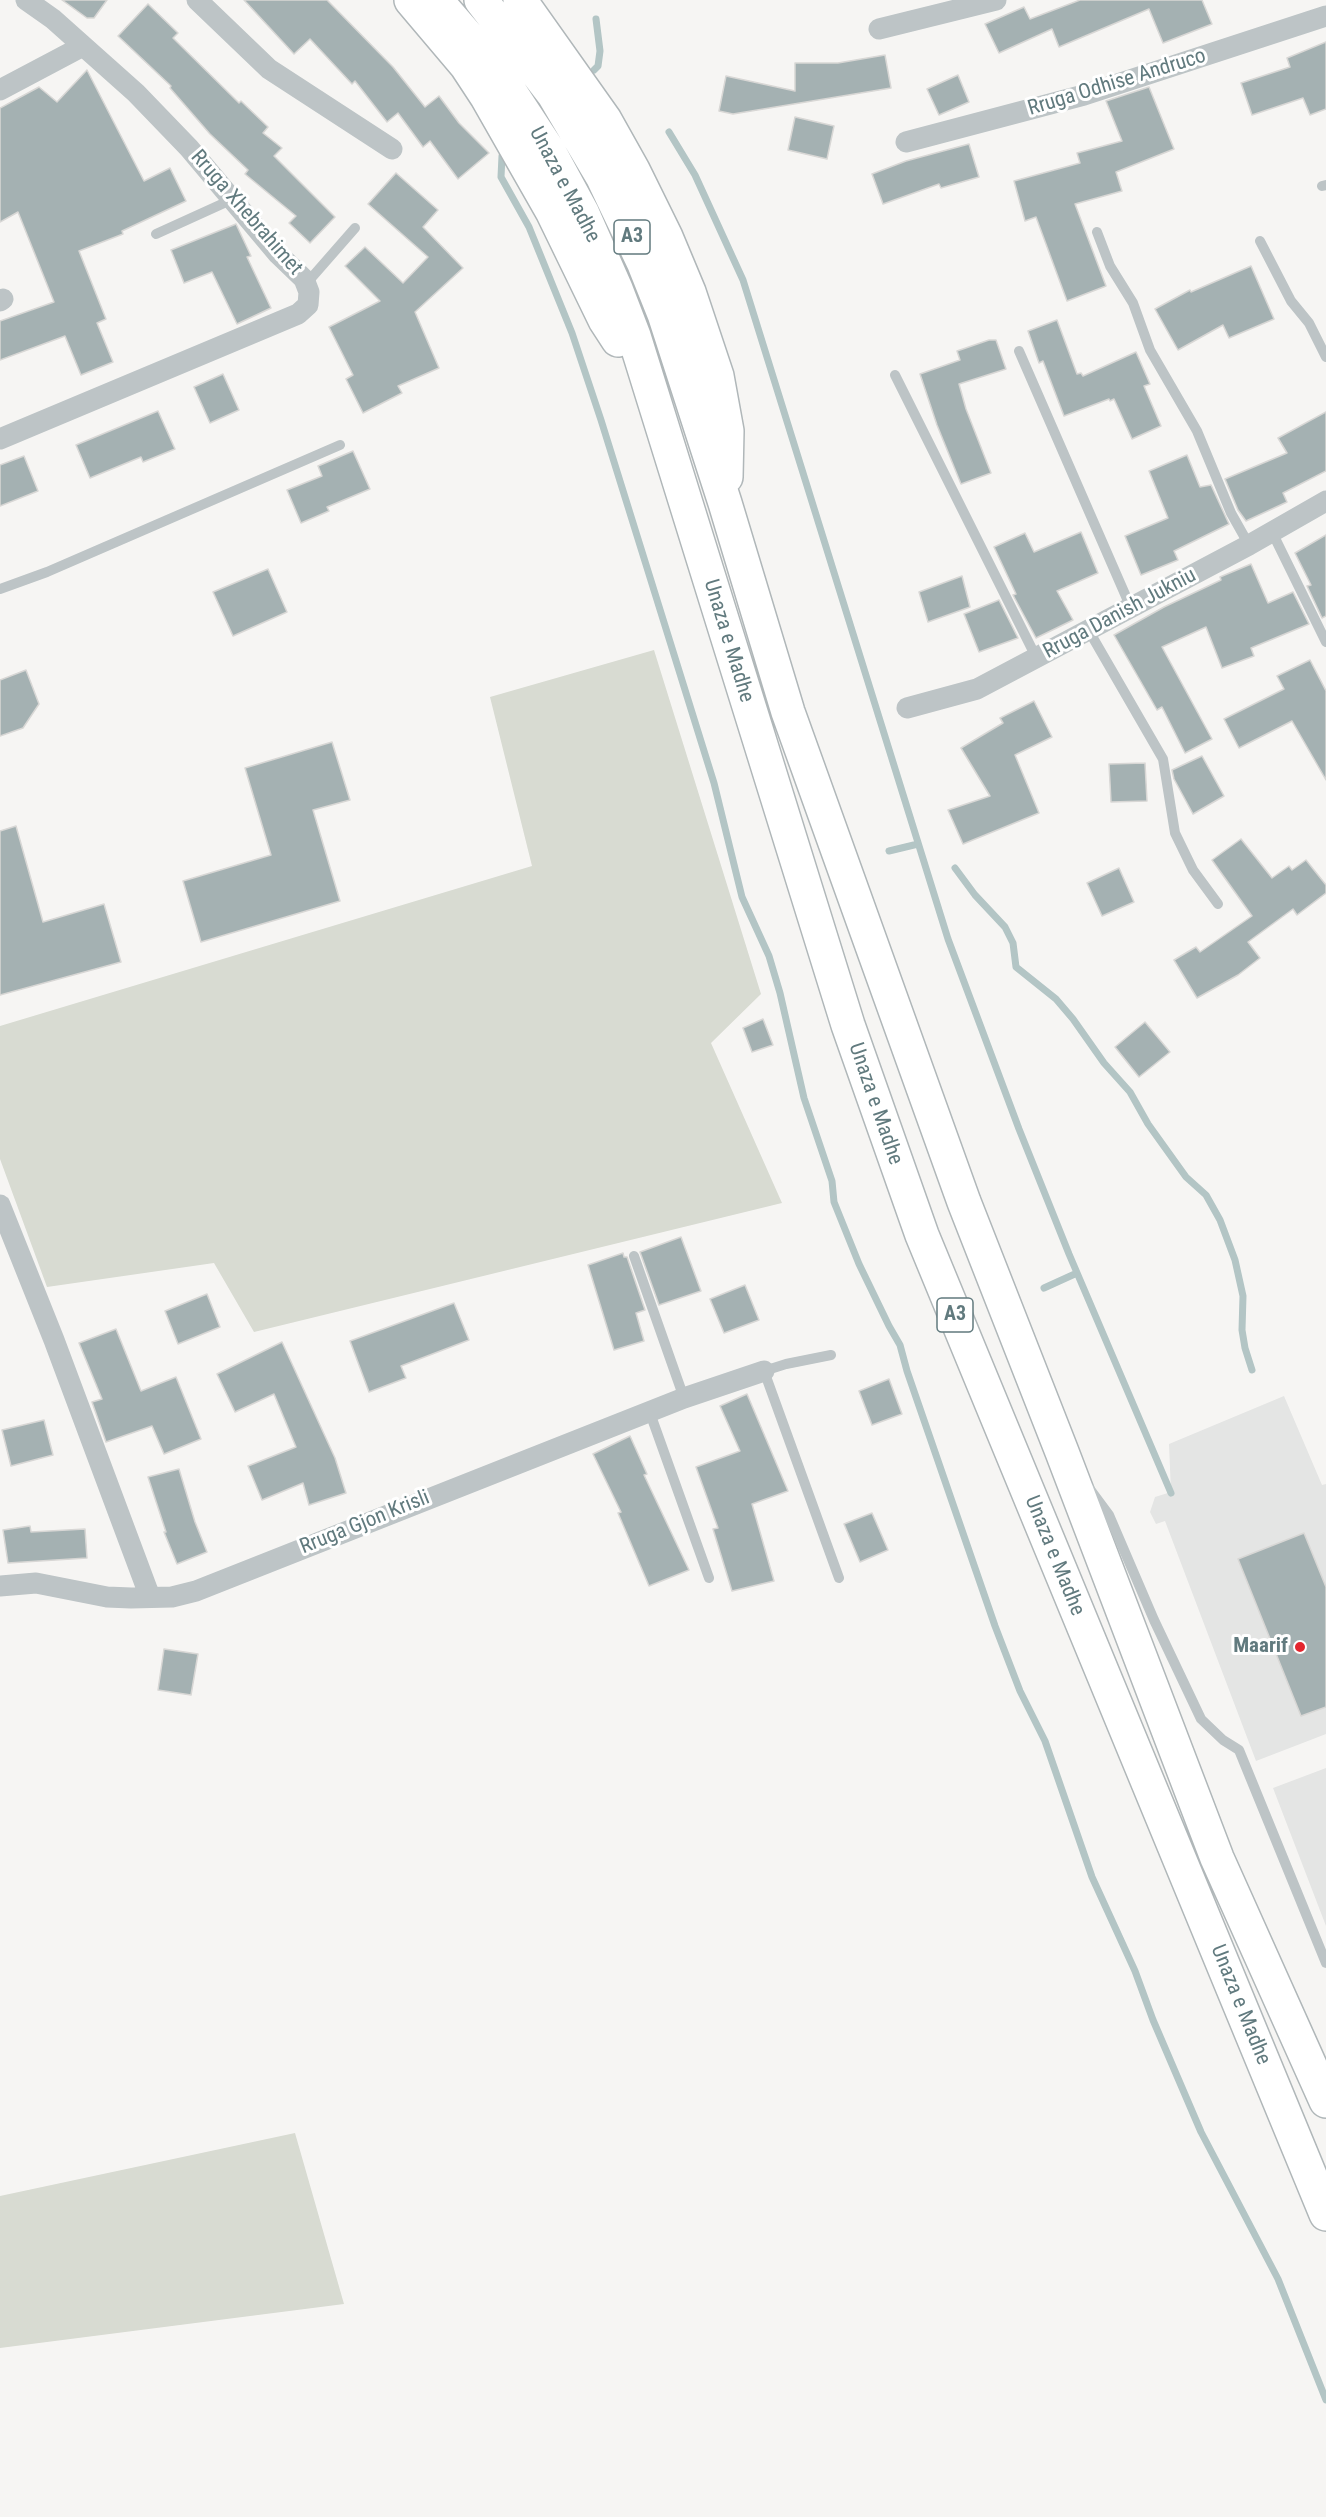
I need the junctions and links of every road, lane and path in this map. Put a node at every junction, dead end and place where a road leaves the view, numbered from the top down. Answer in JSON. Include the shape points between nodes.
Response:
{"nodes":[{"id":1,"x":26,"y":0,"type":"edge"},
{"id":2,"x":197,"y":0,"type":"edge"},
{"id":3,"x":411,"y":0,"type":"edge"},
{"id":4,"x":436,"y":0,"type":"edge"},
{"id":5,"x":481,"y":0,"type":"edge"},
{"id":6,"x":520,"y":0,"type":"edge"},
{"id":7,"x":996,"y":0,"type":"edge"},
{"id":8,"x":1326,"y":16,"type":"edge"},
{"id":9,"x":879,"y":29,"type":"dead end"},
{"id":10,"x":83,"y":46,"type":"junction"},
{"id":11,"x":0,"y":90,"type":"edge"},
{"id":12,"x":906,"y":142,"type":"dead end"},
{"id":13,"x":392,"y":149,"type":"dead end"},
{"id":14,"x":233,"y":199,"type":"junction"},
{"id":15,"x":355,"y":228,"type":"dead end"},
{"id":16,"x":1097,"y":232,"type":"dead end"},
{"id":17,"x":156,"y":234,"type":"dead end"},
{"id":18,"x":1260,"y":241,"type":"dead end"},
{"id":19,"x":306,"y":284,"type":"junction"},
{"id":20,"x":1019,"y":351,"type":"dead end"},
{"id":21,"x":1326,"y":357,"type":"edge"},
{"id":22,"x":895,"y":375,"type":"dead end"},
{"id":23,"x":651,"y":392,"type":"junction"},
{"id":24,"x":0,"y":439,"type":"edge"},
{"id":25,"x":340,"y":445,"type":"dead end"},
{"id":26,"x":1326,"y":501,"type":"edge"},
{"id":27,"x":725,"y":503,"type":"junction"},
{"id":28,"x":1272,"y":532,"type":"junction"},
{"id":29,"x":1249,"y":545,"type":"junction"},
{"id":30,"x":0,"y":589,"type":"edge"},
{"id":31,"x":1131,"y":608,"type":"junction"},
{"id":32,"x":1089,"y":631,"type":"junction"},
{"id":33,"x":1326,"y":642,"type":"edge"},
{"id":34,"x":1037,"y":659,"type":"junction"},
{"id":35,"x":907,"y":708,"type":"dead end"},
{"id":36,"x":1218,"y":904,"type":"dead end"},
{"id":37,"x":0,"y":1205,"type":"edge"},
{"id":38,"x":634,"y":1256,"type":"dead end"},
{"id":39,"x":831,"y":1355,"type":"dead end"},
{"id":40,"x":764,"y":1371,"type":"junction"},
{"id":41,"x":684,"y":1398,"type":"junction"},
{"id":42,"x":650,"y":1413,"type":"junction"},
{"id":43,"x":1062,"y":1452,"type":"junction"},
{"id":44,"x":710,"y":1578,"type":"dead end"},
{"id":45,"x":839,"y":1578,"type":"dead end"},
{"id":46,"x":0,"y":1586,"type":"edge"},
{"id":47,"x":150,"y":1597,"type":"junction"},
{"id":48,"x":1326,"y":1964,"type":"edge"},
{"id":49,"x":1326,"y":2102,"type":"edge"},
{"id":50,"x":1326,"y":2214,"type":"edge"}],
"edges":[{"from":1,"to":10,"type":"street","name":"Rruga Xhebrahimet"},
{"from":2,"to":13,"type":"street","via":[[269,69]]},
{"from":3,"to":23,"type":"highway","via":[[466,65],[487,97],[552,211],[604,320]]},
{"from":4,"to":23,"type":"highway","name":"Unaza e Madhe","number":"A3","via":[[509,90],[549,151],[582,212],[616,289]]},
{"from":5,"to":27,"type":"highway","name":"Unaza e Madhe","number":"A3","via":[[554,94],[626,222],[664,314]]},
{"from":6,"to":27,"type":"highway","via":[[605,120],[633,170],[688,292],[717,376],[727,431]]},
{"from":7,"to":9,"type":"street"},
{"from":8,"to":12,"type":"street","name":"Rruga Odhise Andruco","via":[[1084,95]]},
{"from":10,"to":11,"type":"street"},
{"from":10,"to":14,"type":"street","name":"Rruga Xhebrahimet","via":[[143,101]]},
{"from":14,"to":17,"type":"lane"},
{"from":14,"to":19,"type":"street","name":"Rruga Xhebrahimet"},
{"from":15,"to":19,"type":"lane"},
{"from":16,"to":29,"type":"lane","via":[[1110,266],[1133,303],[1150,350],[1197,431],[1231,513]]},
{"from":18,"to":21,"type":"lane","via":[[1291,302],[1309,323]]},
{"from":19,"to":24,"type":"street","name":"Rruga Xhebrahimet","via":[[308,305],[298,314]]},
{"from":20,"to":31,"type":"lane"},
{"from":22,"to":34,"type":"lane"},
{"from":23,"to":50,"type":"highway","name":"Unaza e Madhe","number":"A3","via":[[848,1025],[922,1235]]},
{"from":25,"to":30,"type":"lane"},
{"from":26,"to":28,"type":"street","name":"Rruga Danish Jukniu"},
{"from":27,"to":43,"type":"highway","name":"Unaza e Madhe","number":"A3","via":[[789,712],[964,1202]]},
{"from":28,"to":29,"type":"street","name":"Rruga Danish Jukniu"},
{"from":28,"to":33,"type":"lane"},
{"from":29,"to":31,"type":"street","name":"Rruga Danish Jukniu"},
{"from":31,"to":32,"type":"street","name":"Rruga Danish Jukniu"},
{"from":32,"to":34,"type":"street","name":"Rruga Danish Jukniu"},
{"from":32,"to":36,"type":"lane","via":[[1163,759],[1174,833],[1193,870]]},
{"from":34,"to":35,"type":"street","name":"Rruga Danish Jukniu","via":[[977,689]]},
{"from":37,"to":47,"type":"street"},
{"from":38,"to":41,"type":"lane"},
{"from":39,"to":40,"type":"lane"},
{"from":40,"to":41,"type":"street","name":"Rruga Gjon Krisli"},
{"from":40,"to":45,"type":"lane"},
{"from":41,"to":42,"type":"street","name":"Rruga Gjon Krisli"},
{"from":42,"to":44,"type":"lane"},
{"from":42,"to":47,"type":"street","name":"Rruga Gjon Krisli","via":[[225,1580],[172,1596]]},
{"from":43,"to":48,"type":"lane","via":[[1109,1515],[1201,1719],[1239,1750]]},
{"from":43,"to":49,"type":"highway","name":"Unaza e Madhe","number":"A3","via":[[1217,1858]]},
{"from":46,"to":47,"type":"street","name":"Rruga Gjon Krisli","via":[[36,1583],[107,1597]]}]}
